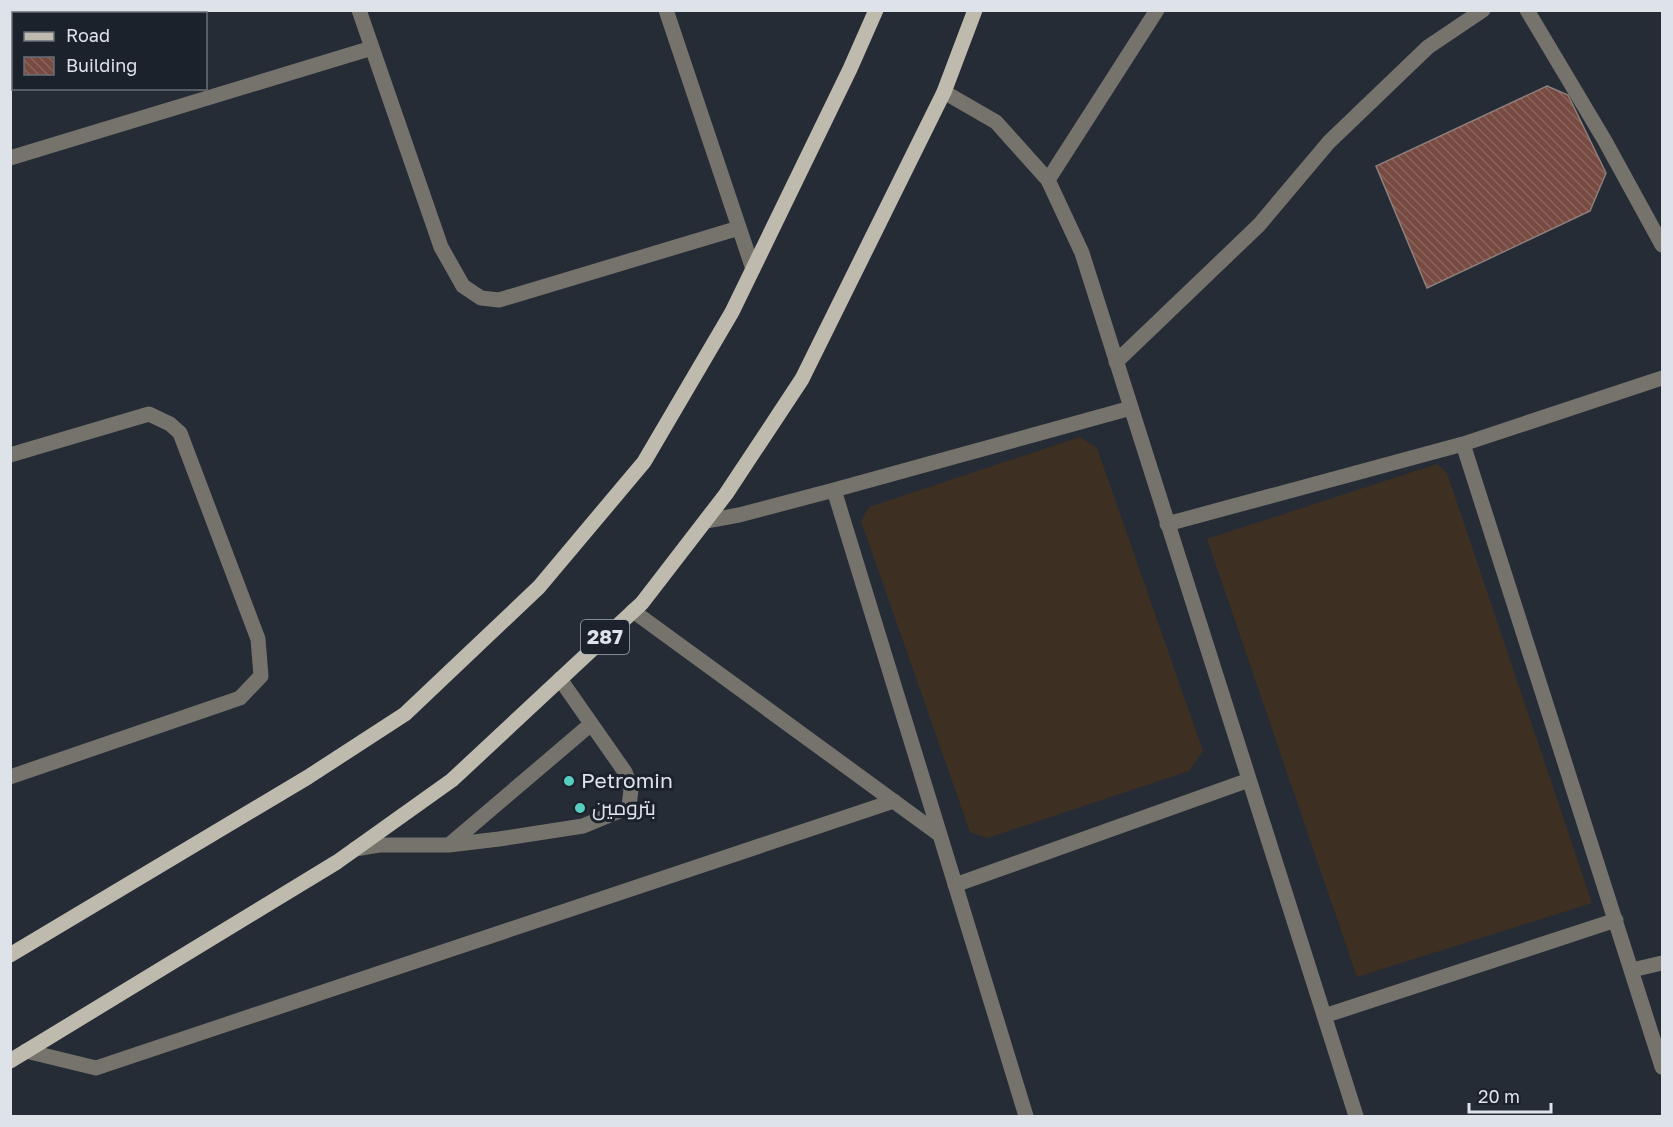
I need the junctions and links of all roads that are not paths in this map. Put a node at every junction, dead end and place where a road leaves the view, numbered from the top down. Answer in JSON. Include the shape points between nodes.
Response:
{"nodes":[{"id":1,"x":358,"y":10,"type":"edge"},
{"id":2,"x":666,"y":10,"type":"edge"},
{"id":3,"x":876,"y":10,"type":"edge"},
{"id":4,"x":975,"y":10,"type":"edge"},
{"id":5,"x":1157,"y":10,"type":"edge"},
{"id":6,"x":1483,"y":10,"type":"edge"},
{"id":7,"x":1527,"y":10,"type":"edge"},
{"id":8,"x":372,"y":48,"type":"junction"},
{"id":9,"x":944,"y":92,"type":"junction"},
{"id":10,"x":10,"y":158,"type":"edge"},
{"id":11,"x":1048,"y":180,"type":"junction"},
{"id":12,"x":739,"y":228,"type":"junction"},
{"id":13,"x":1662,"y":245,"type":"edge"},
{"id":14,"x":753,"y":269,"type":"junction"},
{"id":15,"x":1116,"y":362,"type":"junction"},
{"id":16,"x":1662,"y":378,"type":"edge"},
{"id":17,"x":1131,"y":408,"type":"junction"},
{"id":18,"x":1463,"y":444,"type":"junction"},
{"id":19,"x":10,"y":455,"type":"edge"},
{"id":20,"x":834,"y":490,"type":"junction"},
{"id":21,"x":706,"y":520,"type":"junction"},
{"id":22,"x":1167,"y":524,"type":"junction"},
{"id":23,"x":633,"y":611,"type":"junction"},
{"id":24,"x":560,"y":679,"type":"junction"},
{"id":25,"x":591,"y":724,"type":"junction"},
{"id":26,"x":10,"y":777,"type":"edge"},
{"id":27,"x":1249,"y":780,"type":"junction"},
{"id":28,"x":894,"y":801,"type":"junction"},
{"id":29,"x":940,"y":835,"type":"junction"},
{"id":30,"x":449,"y":845,"type":"junction"},
{"id":31,"x":355,"y":849,"type":"junction"},
{"id":32,"x":955,"y":885,"type":"junction"},
{"id":33,"x":1616,"y":920,"type":"junction"},
{"id":34,"x":10,"y":955,"type":"edge"},
{"id":35,"x":1662,"y":963,"type":"edge"},
{"id":36,"x":1632,"y":970,"type":"junction"},
{"id":37,"x":1324,"y":1016,"type":"junction"},
{"id":38,"x":27,"y":1051,"type":"junction"},
{"id":39,"x":10,"y":1061,"type":"edge"},
{"id":40,"x":1662,"y":1067,"type":"edge"},
{"id":41,"x":1026,"y":1116,"type":"edge"},
{"id":42,"x":1356,"y":1116,"type":"edge"}],
"edges":[{"from":1,"to":8,"type":"street"},
{"from":2,"to":12,"type":"street"},
{"from":3,"to":14,"type":"main road"},
{"from":4,"to":9,"type":"main road","number":"287"},
{"from":5,"to":11,"type":"street"},
{"from":6,"to":15,"type":"street","via":[[1428,47],[1329,142],[1259,225]]},
{"from":7,"to":13,"type":"street"},
{"from":8,"to":10,"type":"street"},
{"from":8,"to":12,"type":"street","via":[[441,247],[463,286],[481,298],[499,300]]},
{"from":9,"to":11,"type":"street","via":[[996,122]]},
{"from":9,"to":21,"type":"main road","number":"287","via":[[802,379]]},
{"from":11,"to":15,"type":"street","via":[[1082,253]]},
{"from":12,"to":14,"type":"street"},
{"from":14,"to":34,"type":"main road","via":[[644,462],[539,587],[405,714],[308,777]]},
{"from":15,"to":17,"type":"street"},
{"from":16,"to":18,"type":"street"},
{"from":17,"to":20,"type":"street"},
{"from":17,"to":22,"type":"street"},
{"from":18,"to":22,"type":"street"},
{"from":18,"to":33,"type":"street"},
{"from":19,"to":26,"type":"street","via":[[149,414],[170,424],[180,433],[258,639],[261,676],[240,698]]},
{"from":20,"to":21,"type":"street"},
{"from":20,"to":29,"type":"street"},
{"from":21,"to":23,"type":"main road","number":"287"},
{"from":22,"to":27,"type":"street"},
{"from":23,"to":24,"type":"main road","number":"287"},
{"from":23,"to":28,"type":"street"},
{"from":24,"to":25,"type":"street"},
{"from":24,"to":31,"type":"main road","number":"287","via":[[452,780]]},
{"from":25,"to":30,"type":"street"},
{"from":25,"to":30,"type":"street","via":[[625,772],[631,789],[629,807],[583,826]]},
{"from":27,"to":32,"type":"street"},
{"from":27,"to":37,"type":"street"},
{"from":28,"to":29,"type":"street"},
{"from":28,"to":38,"type":"street","via":[[96,1068]]},
{"from":29,"to":32,"type":"street"},
{"from":30,"to":31,"type":"street"},
{"from":31,"to":38,"type":"main road","number":"287"},
{"from":32,"to":41,"type":"street"},
{"from":33,"to":36,"type":"street"},
{"from":33,"to":37,"type":"street"},
{"from":35,"to":36,"type":"street"},
{"from":36,"to":40,"type":"street"},
{"from":37,"to":42,"type":"street"},
{"from":38,"to":39,"type":"main road","number":"287"}]}
